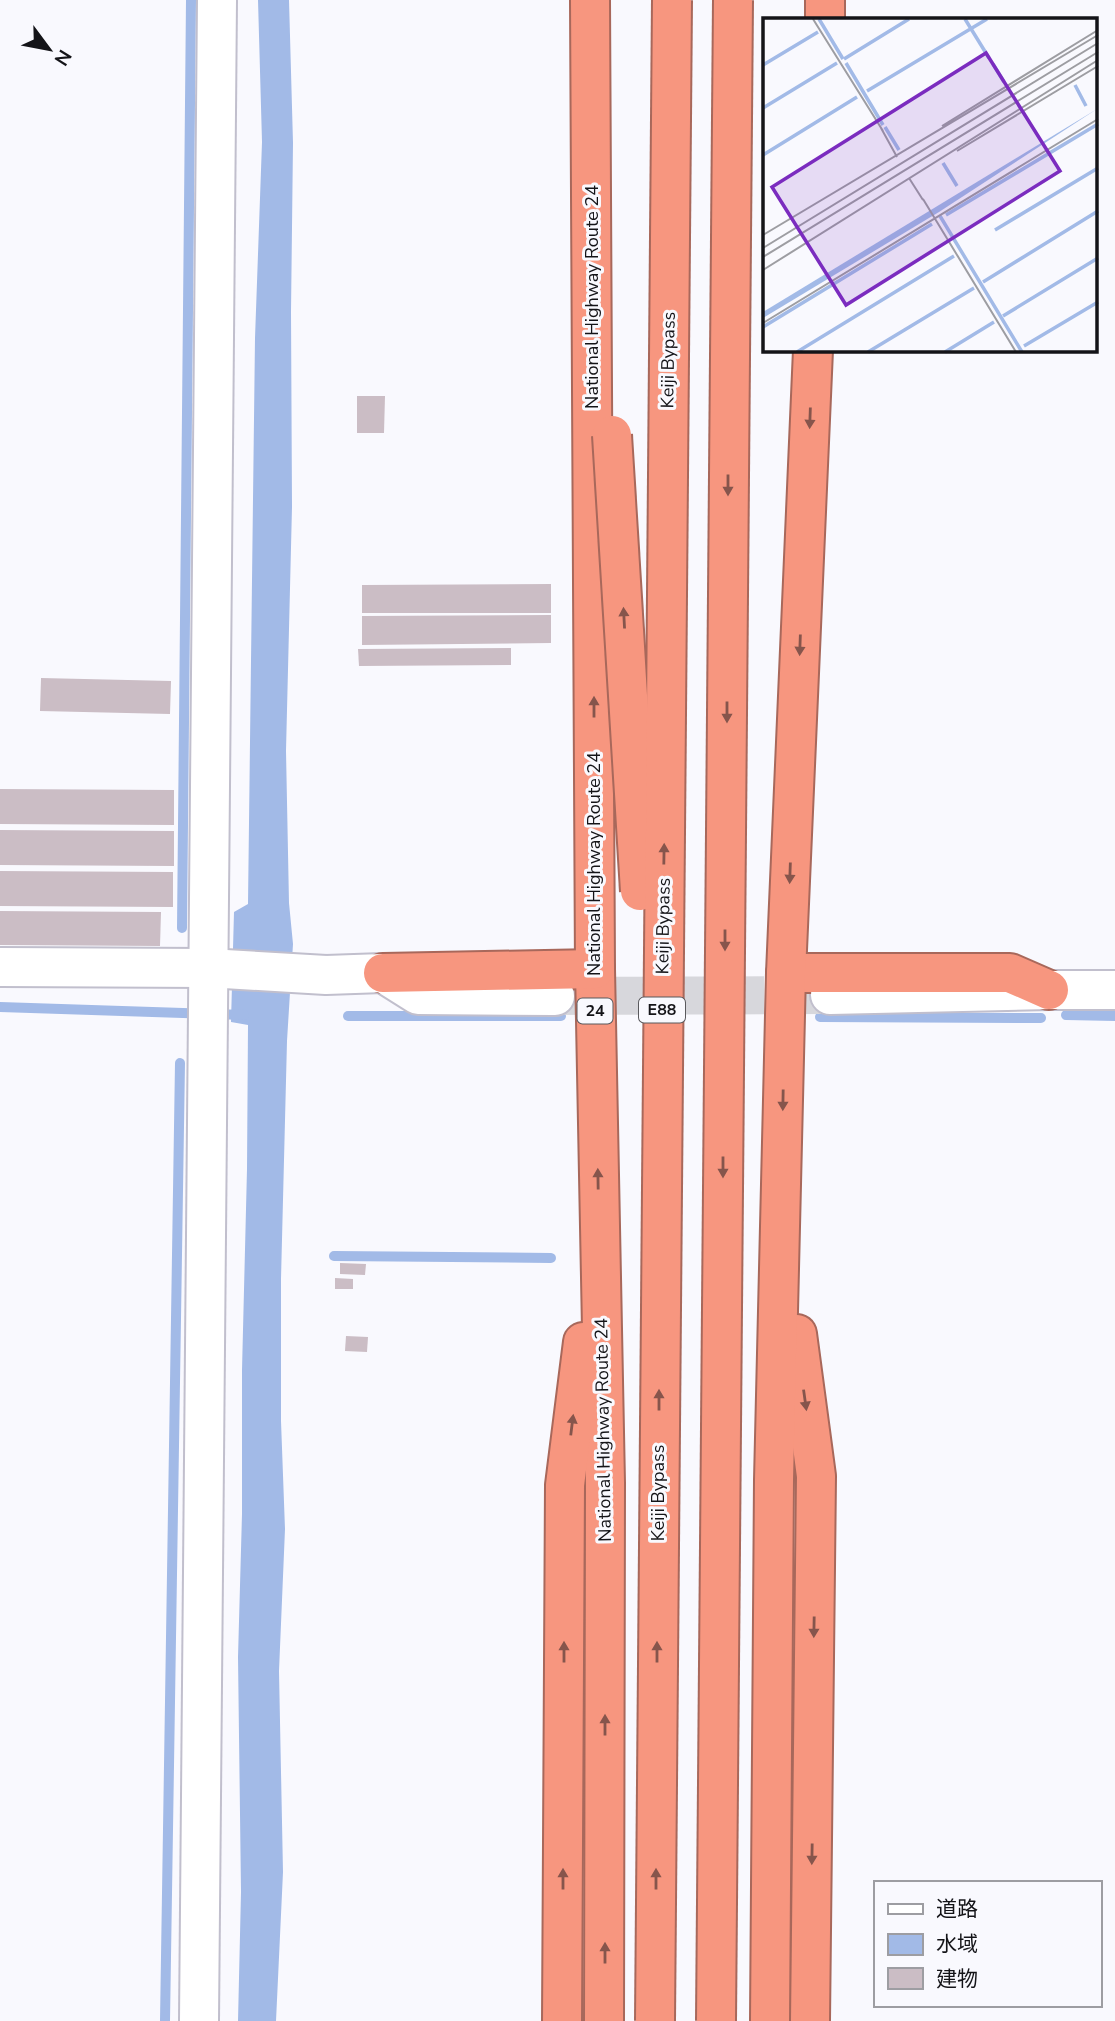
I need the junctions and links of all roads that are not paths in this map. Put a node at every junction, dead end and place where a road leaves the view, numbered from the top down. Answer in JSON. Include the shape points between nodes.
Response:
{"nodes":[{"id":1,"x":217,"y":0,"type":"edge"},
{"id":2,"x":590,"y":0,"type":"edge"},
{"id":3,"x":616,"y":0,"type":"edge"},
{"id":4,"x":672,"y":0,"type":"edge"},
{"id":5,"x":733,"y":0,"type":"edge"},
{"id":6,"x":752,"y":0,"type":"edge"},
{"id":7,"x":825,"y":0,"type":"edge"},
{"id":8,"x":825,"y":18,"type":"edge"},
{"id":9,"x":813,"y":352,"type":"edge"},
{"id":10,"x":729,"y":436,"type":"junction"},
{"id":11,"x":0,"y":967,"type":"edge"},
{"id":12,"x":595,"y":969,"type":"junction"},
{"id":13,"x":383,"y":973,"type":"junction"},
{"id":14,"x":786,"y":973,"type":"junction"},
{"id":15,"x":208,"y":979,"type":"junction"},
{"id":16,"x":1049,"y":990,"type":"junction"},
{"id":17,"x":1115,"y":990,"type":"edge"},
{"id":18,"x":830,"y":995,"type":"tunnel mouth"},
{"id":19,"x":555,"y":996,"type":"tunnel mouth"},
{"id":20,"x":780,"y":1211,"type":"junction"},
{"id":21,"x":599,"y":1216,"type":"junction"},
{"id":22,"x":660,"y":1225,"type":"junction"},
{"id":23,"x":199,"y":2021,"type":"edge"},
{"id":24,"x":562,"y":2021,"type":"edge"},
{"id":25,"x":604,"y":2021,"type":"edge"},
{"id":26,"x":655,"y":2021,"type":"edge"},
{"id":27,"x":716,"y":2021,"type":"edge"},
{"id":28,"x":770,"y":2021,"type":"edge"},
{"id":29,"x":810,"y":2021,"type":"edge"}],
"edges":[{"from":1,"to":15,"type":"street"},
{"from":12,"to":2,"type":"highway","name":"National Highway Route 24","number":"24","one_way":true},
{"from":22,"to":3,"type":"highway","one_way":true,"bridge":true,"via":[[612,435]]},
{"from":22,"to":4,"type":"highway","name":"Keiji Bypass","number":"E88","one_way":true,"bridge":true},
{"from":5,"to":10,"type":"highway","bridge":true},
{"from":6,"to":10,"type":"highway","bridge":true},
{"from":7,"to":8,"type":"highway"},
{"from":9,"to":14,"type":"highway","one_way":true},
{"from":10,"to":27,"type":"highway","one_way":true,"bridge":true},
{"from":11,"to":15,"type":"street"},
{"from":12,"to":13,"type":"highway"},
{"from":21,"to":12,"type":"highway","name":"National Highway Route 24","number":"24","one_way":true},
{"from":13,"to":15,"type":"street"},
{"from":13,"to":19,"type":"street","via":[[418,995]]},
{"from":14,"to":16,"type":"highway","via":[[1010,973]]},
{"from":14,"to":20,"type":"highway","one_way":true},
{"from":15,"to":23,"type":"street"},
{"from":16,"to":17,"type":"street"},
{"from":16,"to":18,"type":"street"},
{"from":20,"to":28,"type":"highway"},
{"from":20,"to":29,"type":"highway","one_way":true,"via":[[816,1476]]},
{"from":24,"to":21,"type":"highway","one_way":true,"via":[[565,1485]]},
{"from":25,"to":21,"type":"highway","name":"National Highway Route 24","number":"24","one_way":true,"via":[[605,1483]]},
{"from":26,"to":22,"type":"highway","name":"Keiji Bypass","number":"E88","one_way":true,"bridge":true}]}
